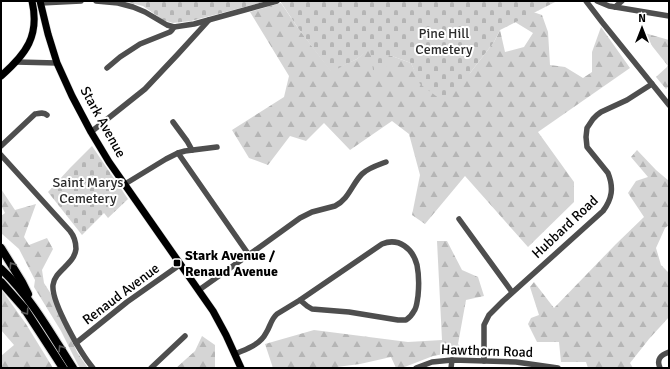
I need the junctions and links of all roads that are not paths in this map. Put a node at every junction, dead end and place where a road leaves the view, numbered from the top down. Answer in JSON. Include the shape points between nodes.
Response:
{"nodes":[{"id":1,"x":81,"y":1,"type":"edge"},
{"id":2,"x":96,"y":1,"type":"edge"},
{"id":3,"x":277,"y":1,"type":"edge"},
{"id":4,"x":586,"y":1,"type":"edge"},
{"id":5,"x":597,"y":1,"type":"edge"},
{"id":6,"x":622,"y":1,"type":"edge"},
{"id":7,"x":32,"y":2,"type":"edge"},
{"id":8,"x":41,"y":2,"type":"edge"},
{"id":9,"x":615,"y":7,"type":"junction"},
{"id":10,"x":601,"y":10,"type":"junction"},
{"id":11,"x":669,"y":16,"type":"edge"},
{"id":12,"x":209,"y":19,"type":"junction"},
{"id":13,"x":174,"y":27,"type":"junction"},
{"id":14,"x":16,"y":62,"type":"junction"},
{"id":15,"x":57,"y":63,"type":"junction"},
{"id":16,"x":107,"y":68,"type":"dead end"},
{"id":17,"x":1,"y":76,"type":"edge"},
{"id":18,"x":652,"y":84,"type":"junction"},
{"id":19,"x":669,"y":105,"type":"edge"},
{"id":20,"x":47,"y":116,"type":"dead end"},
{"id":21,"x":173,"y":122,"type":"dead end"},
{"id":22,"x":91,"y":132,"type":"junction"},
{"id":23,"x":1,"y":146,"type":"edge"},
{"id":24,"x":217,"y":147,"type":"dead end"},
{"id":25,"x":192,"y":150,"type":"junction"},
{"id":26,"x":178,"y":153,"type":"junction"},
{"id":27,"x":1,"y":155,"type":"edge"},
{"id":28,"x":386,"y":162,"type":"dead end"},
{"id":29,"x":125,"y":184,"type":"junction"},
{"id":30,"x":459,"y":219,"type":"dead end"},
{"id":31,"x":1,"y":248,"type":"edge"},
{"id":32,"x":249,"y":255,"type":"junction"},
{"id":33,"x":181,"y":264,"type":"junction"},
{"id":34,"x":1,"y":270,"type":"edge"},
{"id":35,"x":1,"y":282,"type":"edge"},
{"id":36,"x":199,"y":290,"type":"junction"},
{"id":37,"x":512,"y":292,"type":"junction"},
{"id":38,"x":300,"y":300,"type":"junction"},
{"id":39,"x":36,"y":310,"type":"junction"},
{"id":40,"x":185,"y":336,"type":"dead end"},
{"id":41,"x":76,"y":343,"type":"junction"},
{"id":42,"x":669,"y":352,"type":"edge"},
{"id":43,"x":235,"y":354,"type":"junction"},
{"id":44,"x":452,"y":360,"type":"junction"},
{"id":45,"x":484,"y":361,"type":"junction"},
{"id":46,"x":63,"y":368,"type":"edge"},
{"id":47,"x":73,"y":368,"type":"edge"},
{"id":48,"x":92,"y":368,"type":"edge"},
{"id":49,"x":151,"y":368,"type":"edge"},
{"id":50,"x":241,"y":368,"type":"edge"},
{"id":51,"x":416,"y":368,"type":"edge"},
{"id":52,"x":451,"y":368,"type":"edge"},
{"id":53,"x":558,"y":368,"type":"edge"},
{"id":54,"x":660,"y":368,"type":"edge"}],
"edges":[{"from":1,"to":8,"type":"street"},
{"from":2,"to":13,"type":"street","via":[[140,9]]},
{"from":3,"to":12,"type":"street"},
{"from":4,"to":10,"type":"street"},
{"from":5,"to":10,"type":"street"},
{"from":6,"to":9,"type":"street"},
{"from":7,"to":8,"type":"main road"},
{"from":7,"to":14,"type":"main road","via":[[32,35],[26,50]]},
{"from":8,"to":15,"type":"main road","name":"Stark Avenue"},
{"from":9,"to":10,"type":"street"},
{"from":9,"to":11,"type":"street"},
{"from":10,"to":18,"type":"street"},
{"from":12,"to":13,"type":"street"},
{"from":12,"to":22,"type":"street","via":[[145,89]]},
{"from":13,"to":16,"type":"street","via":[[170,32],[140,44]]},
{"from":14,"to":15,"type":"street"},
{"from":14,"to":17,"type":"main road"},
{"from":15,"to":22,"type":"main road","name":"Stark Avenue"},
{"from":18,"to":19,"type":"street"},
{"from":18,"to":37,"type":"street","name":"Hubbard Road","via":[[596,115],[587,128],[587,147],[610,178],[611,195],[608,204]]},
{"from":20,"to":23,"type":"street","via":[[42,113],[35,114]]},
{"from":21,"to":25,"type":"street"},
{"from":22,"to":29,"type":"main road","name":"Stark Avenue"},
{"from":24,"to":25,"type":"street"},
{"from":25,"to":26,"type":"street"},
{"from":26,"to":29,"type":"street"},
{"from":26,"to":32,"type":"street"},
{"from":27,"to":41,"type":"street","via":[[74,238],[74,255],[54,280],[53,290]]},
{"from":28,"to":32,"type":"street","via":[[362,174],[339,204],[304,215]]},
{"from":29,"to":33,"type":"main road","name":"Stark Avenue"},
{"from":30,"to":37,"type":"street"},
{"from":39,"to":31,"type":"highway","one_way":true},
{"from":32,"to":36,"type":"street"},
{"from":33,"to":36,"type":"main road","name":"Stark Avenue"},
{"from":33,"to":41,"type":"street","name":"Renaud Avenue","via":[[127,302]]},
{"from":34,"to":39,"type":"highway"},
{"from":35,"to":46,"type":"highway","one_way":true,"via":[[24,308]]},
{"from":36,"to":43,"type":"main road","name":"Stark Avenue","via":[[220,323]]},
{"from":37,"to":45,"type":"street","name":"Hubbard Road","via":[[486,320]]},
{"from":38,"to":38,"type":"street","via":[[387,242],[397,242],[406,246],[417,265],[417,305],[413,314],[406,320],[312,309]]},
{"from":38,"to":43,"type":"street","via":[[273,317],[261,341]]},
{"from":47,"to":39,"type":"highway","one_way":true},
{"from":40,"to":49,"type":"street"},
{"from":41,"to":48,"type":"street"},
{"from":42,"to":54,"type":"street","via":[[659,359]]},
{"from":43,"to":50,"type":"main road","name":"Stark Avenue"},
{"from":44,"to":45,"type":"street","name":"Hawthorn Road"},
{"from":44,"to":51,"type":"street","name":"Hawthorn Road","via":[[432,362]]},
{"from":44,"to":52,"type":"street"},
{"from":45,"to":53,"type":"street","name":"Hawthorn Road","via":[[516,362]]}]}
